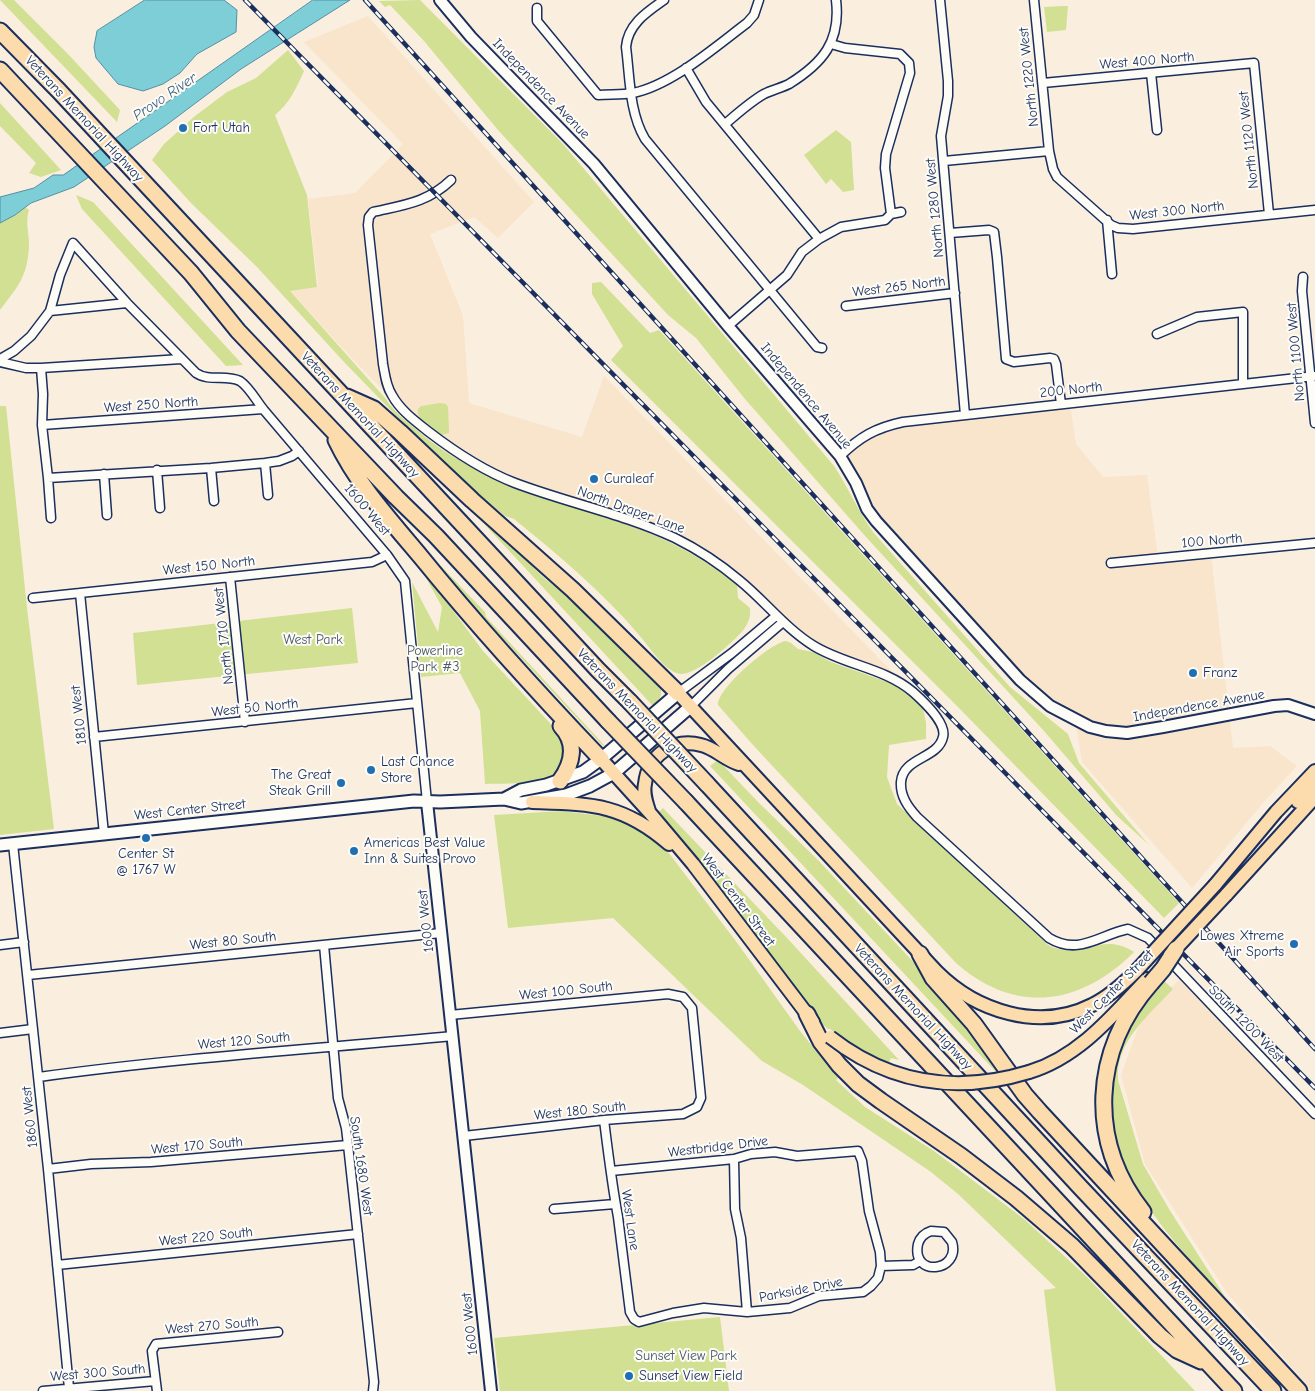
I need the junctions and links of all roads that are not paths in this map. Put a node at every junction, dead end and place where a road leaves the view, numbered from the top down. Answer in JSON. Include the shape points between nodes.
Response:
{"nodes":[{"id":1,"x":440,"y":0,"type":"edge"},
{"id":2,"x":663,"y":0,"type":"edge"},
{"id":3,"x":759,"y":0,"type":"edge"},
{"id":4,"x":836,"y":0,"type":"edge"},
{"id":5,"x":940,"y":0,"type":"edge"},
{"id":6,"x":1034,"y":0,"type":"edge"},
{"id":7,"x":537,"y":8,"type":"dead end"},
{"id":8,"x":0,"y":31,"type":"edge"},
{"id":9,"x":831,"y":44,"type":"junction"},
{"id":10,"x":1254,"y":63,"type":"joint"},
{"id":11,"x":686,"y":68,"type":"junction"},
{"id":12,"x":0,"y":70,"type":"edge"},
{"id":13,"x":1150,"y":73,"type":"junction"},
{"id":14,"x":1044,"y":83,"type":"junction"},
{"id":15,"x":632,"y":94,"type":"junction"},
{"id":16,"x":725,"y":124,"type":"junction"},
{"id":17,"x":1157,"y":130,"type":"dead end"},
{"id":18,"x":1049,"y":151,"type":"junction"},
{"id":19,"x":944,"y":161,"type":"junction"},
{"id":20,"x":450,"y":180,"type":"dead end"},
{"id":21,"x":1315,"y":210,"type":"edge"},
{"id":22,"x":901,"y":212,"type":"dead end"},
{"id":23,"x":891,"y":214,"type":"junction"},
{"id":24,"x":1269,"y":214,"type":"junction"},
{"id":25,"x":1107,"y":220,"type":"junction"},
{"id":26,"x":950,"y":233,"type":"junction"},
{"id":27,"x":818,"y":239,"type":"junction"},
{"id":28,"x":1112,"y":274,"type":"dead end"},
{"id":29,"x":1303,"y":277,"type":"dead end"},
{"id":30,"x":769,"y":290,"type":"junction"},
{"id":31,"x":955,"y":293,"type":"junction"},
{"id":32,"x":128,"y":303,"type":"junction"},
{"id":33,"x":846,"y":306,"type":"dead end"},
{"id":34,"x":50,"y":311,"type":"junction"},
{"id":35,"x":728,"y":326,"type":"junction"},
{"id":36,"x":1157,"y":334,"type":"dead end"},
{"id":37,"x":822,"y":348,"type":"dead end"},
{"id":38,"x":181,"y":358,"type":"junction"},
{"id":39,"x":0,"y":361,"type":"edge"},
{"id":40,"x":41,"y":368,"type":"junction"},
{"id":41,"x":1313,"y":376,"type":"edge"},
{"id":42,"x":1243,"y":384,"type":"junction"},
{"id":43,"x":339,"y":393,"type":"junction"},
{"id":44,"x":1061,"y":404,"type":"junction"},
{"id":45,"x":263,"y":409,"type":"junction"},
{"id":46,"x":965,"y":415,"type":"junction"},
{"id":47,"x":1315,"y":423,"type":"edge"},
{"id":48,"x":42,"y":425,"type":"junction"},
{"id":49,"x":330,"y":428,"type":"junction"},
{"id":50,"x":299,"y":451,"type":"junction"},
{"id":51,"x":840,"y":456,"type":"junction"},
{"id":52,"x":264,"y":463,"type":"junction"},
{"id":53,"x":211,"y":468,"type":"junction"},
{"id":54,"x":157,"y":470,"type":"junction"},
{"id":55,"x":104,"y":474,"type":"junction"},
{"id":56,"x":48,"y":478,"type":"junction"},
{"id":57,"x":268,"y":495,"type":"dead end"},
{"id":58,"x":214,"y":501,"type":"dead end"},
{"id":59,"x":160,"y":508,"type":"dead end"},
{"id":60,"x":107,"y":515,"type":"dead end"},
{"id":61,"x":51,"y":518,"type":"dead end"},
{"id":62,"x":1315,"y":543,"type":"edge"},
{"id":63,"x":387,"y":555,"type":"junction"},
{"id":64,"x":1111,"y":563,"type":"dead end"},
{"id":65,"x":230,"y":577,"type":"junction"},
{"id":66,"x":80,"y":593,"type":"junction"},
{"id":67,"x":33,"y":598,"type":"dead end"},
{"id":68,"x":776,"y":616,"type":"junction"},
{"id":69,"x":782,"y":622,"type":"junction"},
{"id":70,"x":678,"y":693,"type":"junction"},
{"id":71,"x":418,"y":703,"type":"junction"},
{"id":72,"x":690,"y":708,"type":"junction"},
{"id":73,"x":554,"y":709,"type":"junction"},
{"id":74,"x":1315,"y":714,"type":"edge"},
{"id":75,"x":245,"y":722,"type":"junction"},
{"id":76,"x":94,"y":737,"type":"junction"},
{"id":77,"x":601,"y":759,"type":"junction"},
{"id":78,"x":744,"y":766,"type":"junction"},
{"id":79,"x":1315,"y":772,"type":"edge"},
{"id":80,"x":614,"y":773,"type":"junction"},
{"id":81,"x":560,"y":781,"type":"junction"},
{"id":82,"x":1315,"y":784,"type":"edge"},
{"id":83,"x":1315,"y":797,"type":"edge"},
{"id":84,"x":504,"y":799,"type":"junction"},
{"id":85,"x":427,"y":802,"type":"junction"},
{"id":86,"x":532,"y":802,"type":"junction"},
{"id":87,"x":650,"y":813,"type":"junction"},
{"id":88,"x":104,"y":834,"type":"junction"},
{"id":89,"x":13,"y":844,"type":"junction"},
{"id":90,"x":0,"y":845,"type":"edge"},
{"id":91,"x":693,"y":864,"type":"junction"},
{"id":92,"x":996,"y":890,"type":"joint"},
{"id":93,"x":1230,"y":890,"type":"junction"},
{"id":94,"x":441,"y":932,"type":"junction"},
{"id":95,"x":24,"y":942,"type":"junction"},
{"id":96,"x":0,"y":944,"type":"edge"},
{"id":97,"x":324,"y":945,"type":"junction"},
{"id":98,"x":1176,"y":949,"type":"joint"},
{"id":99,"x":920,"y":954,"type":"junction"},
{"id":100,"x":28,"y":974,"type":"junction"},
{"id":101,"x":1145,"y":977,"type":"junction"},
{"id":102,"x":807,"y":1014,"type":"junction"},
{"id":103,"x":450,"y":1015,"type":"junction"},
{"id":104,"x":33,"y":1029,"type":"junction"},
{"id":105,"x":0,"y":1033,"type":"edge"},
{"id":106,"x":453,"y":1036,"type":"junction"},
{"id":107,"x":333,"y":1046,"type":"junction"},
{"id":108,"x":39,"y":1077,"type":"junction"},
{"id":109,"x":697,"y":1107,"type":"joint"},
{"id":110,"x":1315,"y":1114,"type":"edge"},
{"id":111,"x":604,"y":1120,"type":"junction"},
{"id":112,"x":464,"y":1136,"type":"junction"},
{"id":113,"x":348,"y":1145,"type":"junction"},
{"id":114,"x":734,"y":1159,"type":"junction"},
{"id":115,"x":48,"y":1169,"type":"junction"},
{"id":116,"x":611,"y":1171,"type":"junction"},
{"id":117,"x":615,"y":1204,"type":"junction"},
{"id":118,"x":554,"y":1209,"type":"dead end"},
{"id":119,"x":358,"y":1234,"type":"junction"},
{"id":120,"x":920,"y":1261,"type":"junction"},
{"id":121,"x":57,"y":1265,"type":"junction"},
{"id":122,"x":881,"y":1266,"type":"junction"},
{"id":123,"x":1188,"y":1271,"type":"junction"},
{"id":124,"x":747,"y":1312,"type":"junction"},
{"id":125,"x":636,"y":1320,"type":"joint"},
{"id":126,"x":278,"y":1332,"type":"dead end"},
{"id":127,"x":1209,"y":1365,"type":"junction"},
{"id":128,"x":156,"y":1380,"type":"junction"},
{"id":129,"x":491,"y":1387,"type":"edge"},
{"id":130,"x":69,"y":1388,"type":"junction"},
{"id":131,"x":43,"y":1391,"type":"edge"},
{"id":132,"x":157,"y":1391,"type":"edge"},
{"id":133,"x":373,"y":1391,"type":"edge"},
{"id":134,"x":1234,"y":1391,"type":"edge"},
{"id":135,"x":1273,"y":1391,"type":"edge"},
{"id":136,"x":1299,"y":1391,"type":"edge"}],
"edges":[{"from":1,"to":35,"type":"street","name":"Independence Avenue","via":[[594,164]]},
{"from":2,"to":15,"type":"street","via":[[634,24],[627,40]]},
{"from":3,"to":11,"type":"street","via":[[754,15],[747,23]]},
{"from":4,"to":9,"type":"street","via":[[837,28]]},
{"from":5,"to":19,"type":"street","name":"North 1280 West","via":[[948,81],[941,136]]},
{"from":6,"to":14,"type":"street","name":"North 1220 West"},
{"from":7,"to":15,"type":"street","via":[[538,21],[598,95]]},
{"from":8,"to":43,"type":"highway","name":"Veterans Memorial Highway"},
{"from":9,"to":16,"type":"street","via":[[807,71],[787,85],[751,102]]},
{"from":9,"to":23,"type":"street","via":[[900,54],[909,63],[910,73],[886,154]]},
{"from":10,"to":13,"type":"street","name":"West 400 North"},
{"from":10,"to":24,"type":"street","name":"North 1120 West"},
{"from":11,"to":15,"type":"street","via":[[658,86]]},
{"from":11,"to":16,"type":"street","via":[[698,90]]},
{"from":12,"to":49,"type":"highway","name":"Veterans Memorial Highway","via":[[191,272],[238,331]]},
{"from":13,"to":14,"type":"street","name":"West 400 North"},
{"from":13,"to":17,"type":"street"},
{"from":14,"to":18,"type":"street","name":"North 1220 West"},
{"from":15,"to":30,"type":"street","via":[[635,118],[645,139]]},
{"from":16,"to":27,"type":"street"},
{"from":18,"to":19,"type":"street"},
{"from":18,"to":25,"type":"street","name":"West 300 North","via":[[1058,177]]},
{"from":19,"to":26,"type":"street","name":"North 1280 West"},
{"from":20,"to":68,"type":"street","name":"North Draper Lane","via":[[424,200],[373,212],[369,217],[383,364],[392,396],[414,420],[455,452],[498,474],[642,525],[694,548],[739,579]]},
{"from":21,"to":24,"type":"street","name":"West 300 North"},
{"from":22,"to":23,"type":"street"},
{"from":23,"to":27,"type":"street","via":[[885,220],[841,227]]},
{"from":24,"to":25,"type":"street","name":"West 300 North","via":[[1133,229],[1118,228]]},
{"from":25,"to":28,"type":"street"},
{"from":26,"to":31,"type":"street","name":"North 1280 West"},
{"from":26,"to":44,"type":"street","via":[[994,232],[1006,359],[1014,362],[1054,359]]},
{"from":27,"to":30,"type":"street","via":[[802,252],[787,275]]},
{"from":29,"to":41,"type":"street","name":"North 1100 West"},
{"from":30,"to":35,"type":"street"},
{"from":30,"to":37,"type":"street","via":[[817,347]]},
{"from":31,"to":33,"type":"street","name":"West 265 North"},
{"from":31,"to":46,"type":"street","name":"North 1280 West"},
{"from":32,"to":34,"type":"street"},
{"from":32,"to":34,"type":"street","name":"1600 West","via":[[73,243]]},
{"from":32,"to":38,"type":"street","name":"1600 West"},
{"from":34,"to":39,"type":"street","via":[[31,336]]},
{"from":35,"to":51,"type":"street","name":"Independence Avenue"},
{"from":36,"to":42,"type":"street","via":[[1197,317],[1243,312]]},
{"from":38,"to":40,"type":"street"},
{"from":38,"to":45,"type":"street","name":"1600 West","via":[[200,376],[239,381]]},
{"from":39,"to":40,"type":"street","via":[[26,368]]},
{"from":40,"to":48,"type":"street"},
{"from":41,"to":42,"type":"street","name":"200 North"},
{"from":41,"to":47,"type":"street","name":"North 1100 West"},
{"from":42,"to":44,"type":"street","name":"200 North"},
{"from":43,"to":70,"type":"highway","via":[[374,409],[400,432],[573,590]]},
{"from":43,"to":135,"type":"highway","name":"Veterans Memorial Highway","bridge":true},
{"from":44,"to":46,"type":"street","name":"200 North"},
{"from":45,"to":48,"type":"street","name":"West 250 North"},
{"from":45,"to":50,"type":"street","name":"1600 West"},
{"from":46,"to":51,"type":"street","name":"200 North","via":[[887,425],[866,434]]},
{"from":48,"to":56,"type":"street"},
{"from":49,"to":73,"type":"highway","via":[[346,462],[376,502],[478,626]]},
{"from":49,"to":127,"type":"highway","name":"Veterans Memorial Highway","bridge":true,"via":[[686,802]]},
{"from":50,"to":52,"type":"street","via":[[279,461]]},
{"from":50,"to":63,"type":"street","name":"1600 West"},
{"from":51,"to":74,"type":"street","name":"Independence Avenue","via":[[876,521],[1020,680],[1050,706],[1090,727],[1127,733],[1274,706],[1288,705]]},
{"from":52,"to":53,"type":"street"},
{"from":52,"to":57,"type":"street"},
{"from":53,"to":54,"type":"street"},
{"from":53,"to":58,"type":"street"},
{"from":54,"to":55,"type":"street"},
{"from":54,"to":59,"type":"street"},
{"from":55,"to":56,"type":"street"},
{"from":55,"to":60,"type":"street"},
{"from":56,"to":61,"type":"street"},
{"from":62,"to":64,"type":"street","name":"100 North"},
{"from":63,"to":65,"type":"street","name":"West 150 North","via":[[372,562]]},
{"from":63,"to":71,"type":"street","name":"1600 West","via":[[405,581]]},
{"from":65,"to":66,"type":"street","name":"West 150 North"},
{"from":65,"to":75,"type":"street","name":"North 1710 West"},
{"from":66,"to":67,"type":"street","name":"West 150 North"},
{"from":66,"to":76,"type":"street","name":"1810 West"},
{"from":68,"to":69,"type":"street","name":"North Draper Lane"},
{"from":68,"to":70,"type":"street","name":"West Center Street"},
{"from":69,"to":72,"type":"street","name":"West Center Street","via":[[728,669]]},
{"from":69,"to":92,"type":"street","name":"North Draper Lane","via":[[824,652],[879,673],[910,690],[934,714],[943,737],[937,747],[904,771],[903,798],[917,817]]},
{"from":70,"to":72,"type":"main road","name":"West Center Street"},
{"from":70,"to":77,"type":"main road","name":"West Center Street"},
{"from":71,"to":75,"type":"street","name":"West 50 North"},
{"from":71,"to":85,"type":"street","name":"1600 West"},
{"from":72,"to":78,"type":"main road","name":"West Center Street"},
{"from":72,"to":80,"type":"main road","name":"West Center Street"},
{"from":73,"to":77,"type":"highway"},
{"from":73,"to":81,"type":"highway","via":[[570,738],[572,751],[570,765]]},
{"from":75,"to":76,"type":"street","name":"West 50 North"},
{"from":76,"to":88,"type":"street","name":"1810 West"},
{"from":77,"to":80,"type":"main road","name":"West Center Street"},
{"from":77,"to":81,"type":"main road","name":"West Center Street"},
{"from":78,"to":87,"type":"main road","via":[[702,745],[685,742],[668,747],[654,760],[646,776],[644,791]]},
{"from":78,"to":99,"type":"main road","name":"West Center Street"},
{"from":79,"to":101,"type":"main road","name":"West Center Street","bridge":true,"via":[[1276,812],[1215,885]]},
{"from":80,"to":86,"type":"main road","name":"West Center Street","via":[[566,795]]},
{"from":80,"to":87,"type":"main road","name":"West Center Street"},
{"from":81,"to":84,"type":"main road","name":"West Center Street","via":[[520,790]]},
{"from":82,"to":93,"type":"main road","via":[[1266,841]]},
{"from":83,"to":93,"type":"main road"},
{"from":84,"to":85,"type":"main road","name":"West Center Street"},
{"from":84,"to":86,"type":"main road","name":"West Center Street"},
{"from":85,"to":88,"type":"main road","name":"West Center Street"},
{"from":85,"to":94,"type":"street","name":"1600 West"},
{"from":86,"to":91,"type":"main road","via":[[584,804],[618,812],[651,830]]},
{"from":87,"to":91,"type":"main road","name":"West Center Street"},
{"from":88,"to":89,"type":"main road","name":"West Center Street"},
{"from":89,"to":90,"type":"main road","name":"West Center Street"},
{"from":89,"to":95,"type":"street","name":"1860 West"},
{"from":91,"to":102,"type":"main road","name":"West Center Street"},
{"from":92,"to":110,"type":"street","name":"South 1200 West","via":[[1056,942],[1077,946],[1128,929],[1148,938]]},
{"from":93,"to":98,"type":"main road","bridge":true},
{"from":94,"to":97,"type":"street","name":"West 80 South"},
{"from":94,"to":103,"type":"street","name":"1600 West"},
{"from":95,"to":96,"type":"street"},
{"from":95,"to":100,"type":"street","name":"1860 West"},
{"from":97,"to":100,"type":"street","name":"West 80 South"},
{"from":97,"to":107,"type":"street","name":"South 1680 West"},
{"from":98,"to":101,"type":"highway","bridge":true,"via":[[1163,969]]},
{"from":99,"to":101,"type":"main road","name":"West Center Street","via":[[963,994],[996,1010],[1025,1016],[1054,1016],[1079,1010]]},
{"from":99,"to":123,"type":"highway","via":[[933,978],[974,1024],[1025,1094]]},
{"from":100,"to":104,"type":"street","name":"1860 West"},
{"from":101,"to":102,"type":"main road","name":"West Center Street","bridge":true,"via":[[1090,1038],[1060,1058],[1008,1078],[969,1084],[919,1080],[872,1064],[844,1048]]},
{"from":101,"to":123,"type":"highway","via":[[1114,1042],[1104,1083],[1105,1120],[1111,1153],[1124,1182]]},
{"from":102,"to":127,"type":"highway","via":[[821,1042],[858,1084],[1010,1194],[1072,1246],[1169,1344]]},
{"from":103,"to":106,"type":"street","name":"1600 West"},
{"from":103,"to":109,"type":"street","name":"West 100 South","via":[[668,994],[683,997],[692,1008],[701,1098]]},
{"from":104,"to":105,"type":"street"},
{"from":104,"to":108,"type":"street","name":"1860 West"},
{"from":106,"to":107,"type":"street","name":"West 120 South"},
{"from":106,"to":112,"type":"street","name":"1600 West"},
{"from":107,"to":108,"type":"street","name":"West 120 South"},
{"from":107,"to":113,"type":"street","name":"South 1680 West","via":[[338,1098]]},
{"from":108,"to":115,"type":"street","name":"1860 West"},
{"from":109,"to":111,"type":"street","name":"West 180 South","via":[[683,1114]]},
{"from":111,"to":112,"type":"street","name":"West 180 South"},
{"from":111,"to":116,"type":"street","name":"West Lane"},
{"from":112,"to":129,"type":"street","name":"1600 West"},
{"from":113,"to":115,"type":"street","name":"West 170 South"},
{"from":113,"to":119,"type":"street","name":"South 1680 West"},
{"from":114,"to":116,"type":"street","name":"Westbridge Drive"},
{"from":114,"to":122,"type":"street","name":"Westbridge Drive","via":[[775,1152],[797,1156],[858,1151]]},
{"from":114,"to":124,"type":"street","via":[[735,1209],[741,1238]]},
{"from":115,"to":121,"type":"street","name":"1860 West"},
{"from":116,"to":117,"type":"street","name":"West Lane"},
{"from":117,"to":118,"type":"street"},
{"from":117,"to":125,"type":"street","name":"West Lane","via":[[630,1312]]},
{"from":119,"to":121,"type":"street","name":"West 220 South"},
{"from":119,"to":133,"type":"street","name":"South 1680 West"},
{"from":120,"to":120,"type":"street","via":[[931,1267],[948,1262],[954,1250],[950,1238],[936,1230],[924,1234],[918,1244]]},
{"from":120,"to":122,"type":"street","via":[[913,1265]]},
{"from":121,"to":130,"type":"street","name":"1860 West"},
{"from":122,"to":124,"type":"street","name":"Parkside Drive","via":[[878,1278],[863,1292],[819,1296],[790,1308]]},
{"from":123,"to":136,"type":"highway"},
{"from":124,"to":125,"type":"street","name":"Parkside Drive","via":[[704,1308],[646,1321]]},
{"from":126,"to":128,"type":"street","name":"West 270 South","via":[[156,1344],[152,1351]]},
{"from":127,"to":134,"type":"highway","name":"Veterans Memorial Highway"},
{"from":128,"to":130,"type":"street","name":"West 300 South"},
{"from":128,"to":132,"type":"street"},
{"from":130,"to":131,"type":"street","name":"West 300 South"}]}
